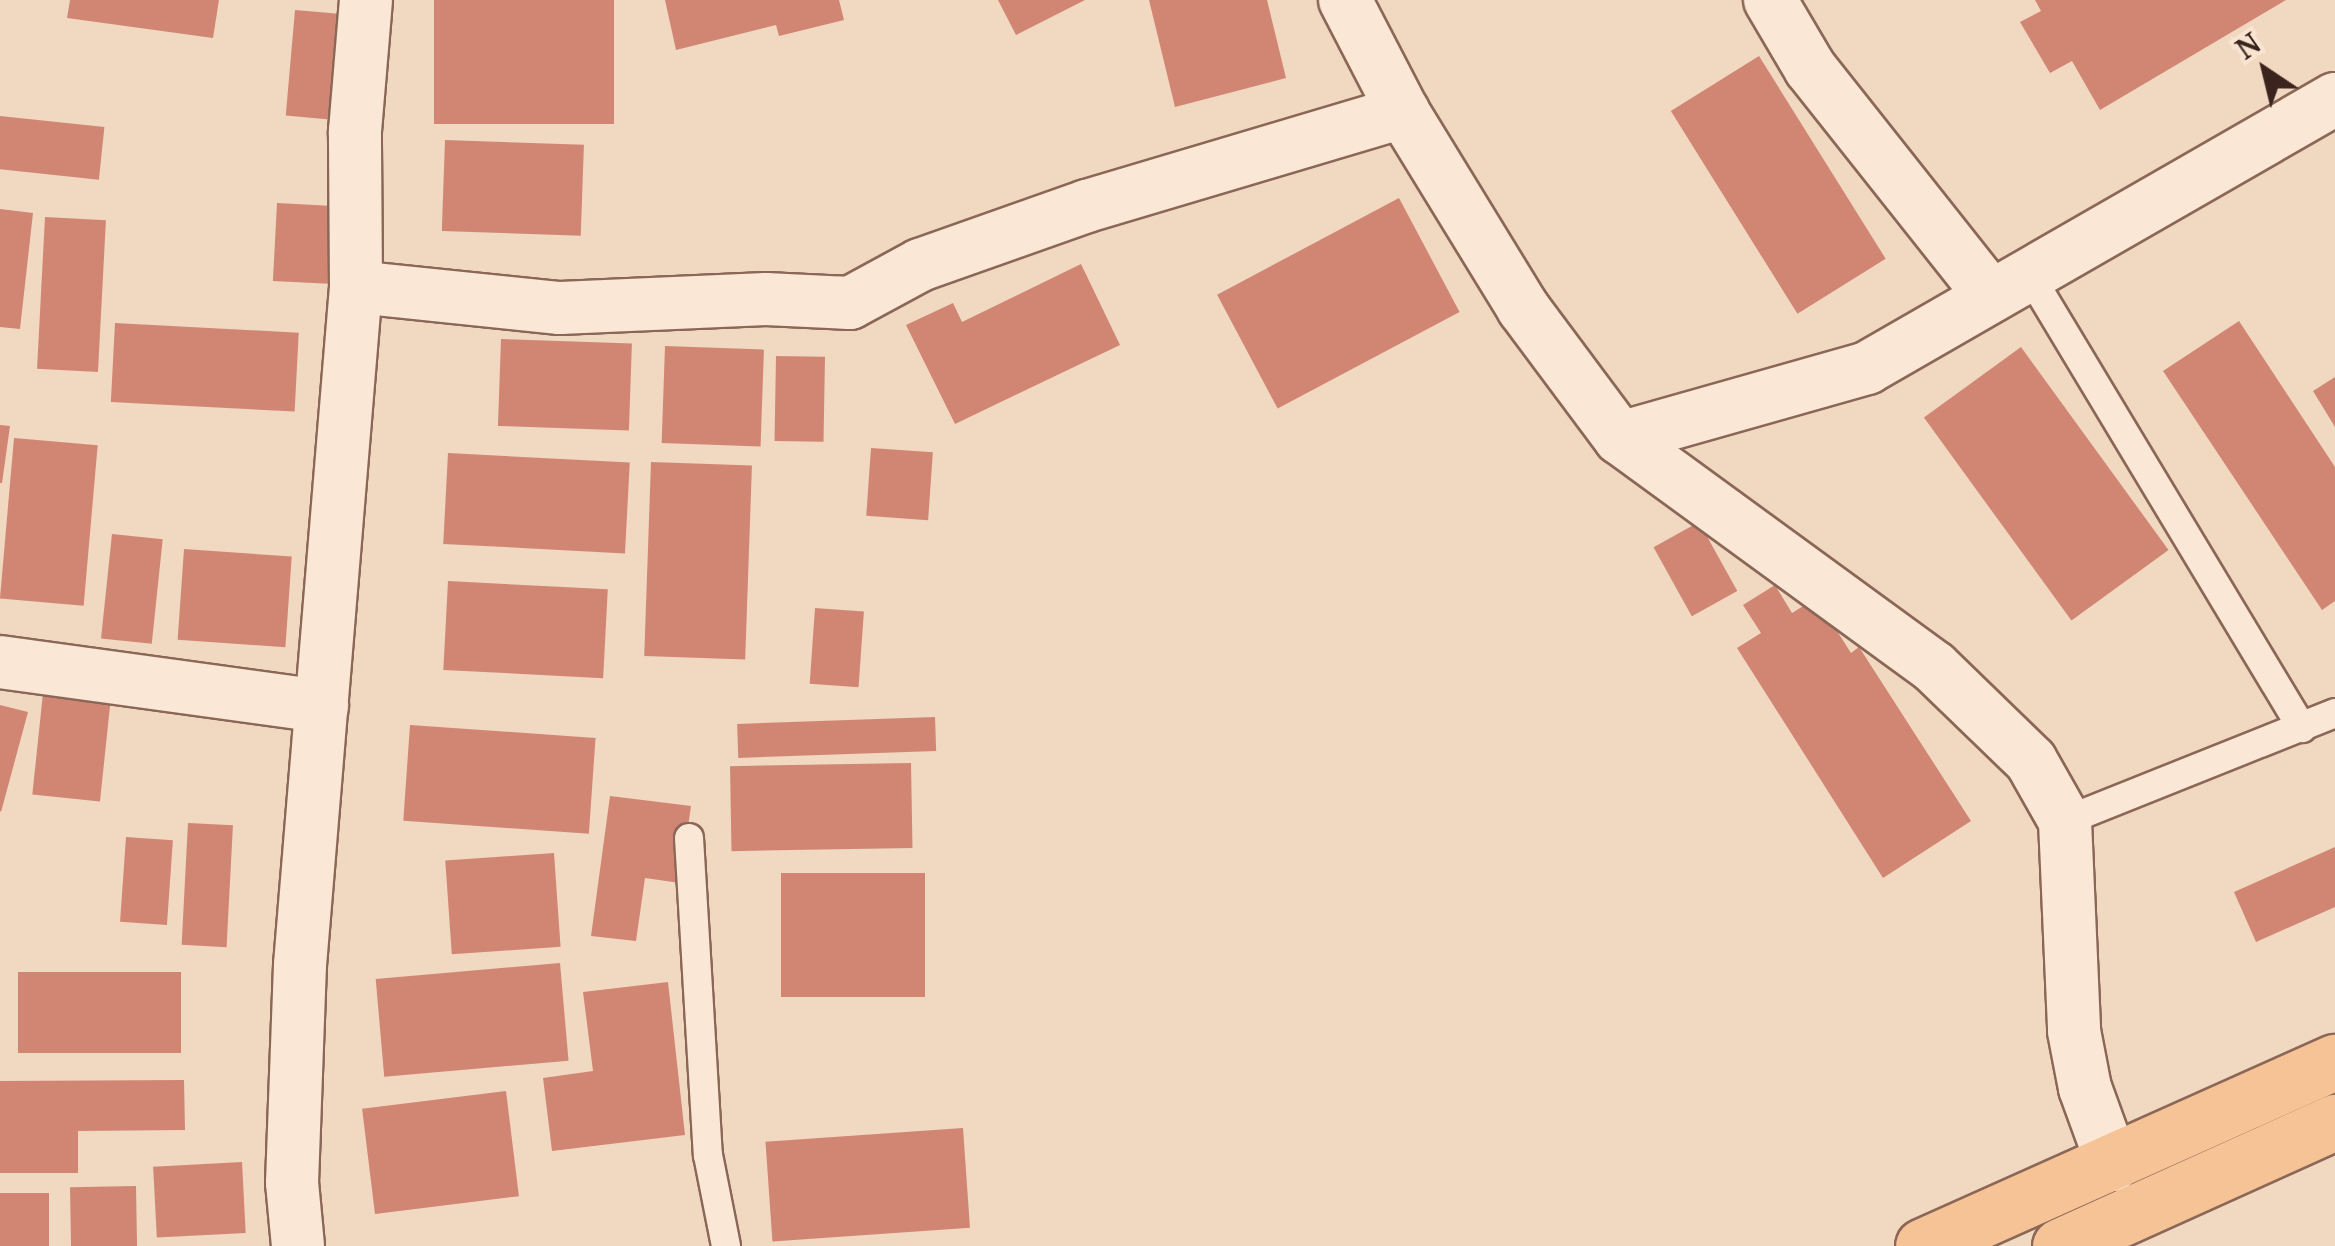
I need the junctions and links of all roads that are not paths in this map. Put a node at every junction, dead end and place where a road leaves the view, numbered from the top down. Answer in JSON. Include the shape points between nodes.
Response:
{"nodes":[{"id":1,"x":366,"y":0,"type":"edge"},
{"id":2,"x":1345,"y":0,"type":"edge"},
{"id":3,"x":1776,"y":4,"type":"edge"},
{"id":4,"x":2335,"y":99,"type":"edge"},
{"id":5,"x":1403,"y":112,"type":"junction"},
{"id":6,"x":2010,"y":285,"type":"junction"},
{"id":7,"x":356,"y":287,"type":"junction"},
{"id":8,"x":1620,"y":438,"type":"junction"},
{"id":9,"x":0,"y":662,"type":"edge"},
{"id":10,"x":322,"y":706,"type":"junction"},
{"id":11,"x":2335,"y":714,"type":"edge"},
{"id":12,"x":2302,"y":728,"type":"junction"},
{"id":13,"x":2066,"y":821,"type":"junction"},
{"id":14,"x":689,"y":838,"type":"dead end"},
{"id":15,"x":2335,"y":1062,"type":"edge"},
{"id":16,"x":2335,"y":1122,"type":"edge"},
{"id":17,"x":2113,"y":1165,"type":"junction"},
{"id":18,"x":298,"y":1246,"type":"edge"},
{"id":19,"x":726,"y":1246,"type":"edge"},
{"id":20,"x":1924,"y":1246,"type":"edge"},
{"id":21,"x":2060,"y":1246,"type":"edge"}],
"edges":[{"from":1,"to":7,"type":"street","via":[[355,131]]},
{"from":2,"to":5,"type":"street"},
{"from":3,"to":6,"type":"street","via":[[1810,68]]},
{"from":4,"to":6,"type":"street"},
{"from":5,"to":7,"type":"street","via":[[1086,206],[920,265],[850,303],[766,299],[560,308]]},
{"from":5,"to":8,"type":"street","via":[[1523,308]]},
{"from":6,"to":8,"type":"street","via":[[1867,368]]},
{"from":6,"to":12,"type":"lane"},
{"from":7,"to":10,"type":"street"},
{"from":8,"to":13,"type":"street","via":[[1934,668],[2031,762]]},
{"from":9,"to":10,"type":"street"},
{"from":10,"to":18,"type":"street","via":[[300,964],[292,1183]]},
{"from":11,"to":12,"type":"lane"},
{"from":12,"to":13,"type":"lane"},
{"from":13,"to":17,"type":"street","via":[[2074,1031],[2085,1088]]},
{"from":14,"to":19,"type":"lane","via":[[708,1155]]},
{"from":15,"to":17,"type":"main road"},
{"from":16,"to":21,"type":"main road"},
{"from":17,"to":20,"type":"main road"}]}
